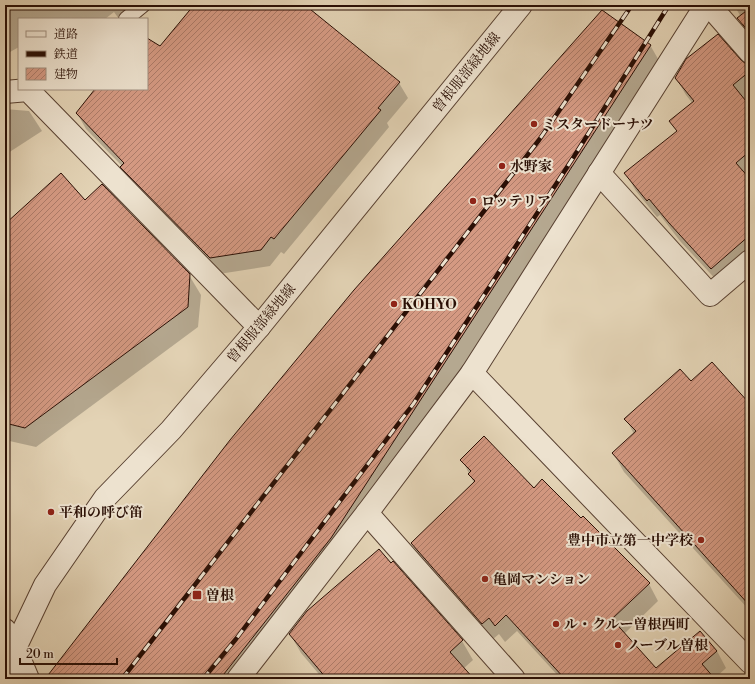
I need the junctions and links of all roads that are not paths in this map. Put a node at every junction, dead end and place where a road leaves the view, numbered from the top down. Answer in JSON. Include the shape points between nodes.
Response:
{"nodes":[{"id":1,"x":143,"y":5,"type":"edge"},
{"id":2,"x":521,"y":5,"type":"edge"},
{"id":3,"x":707,"y":5,"type":"edge"},
{"id":4,"x":127,"y":18,"type":"edge"},
{"id":5,"x":750,"y":52,"type":"edge"},
{"id":6,"x":21,"y":90,"type":"edge"},
{"id":7,"x":30,"y":90,"type":"edge"},
{"id":8,"x":5,"y":92,"type":"edge"},
{"id":9,"x":599,"y":173,"type":"junction"},
{"id":10,"x":750,"y":261,"type":"edge"},
{"id":11,"x":259,"y":327,"type":"junction"},
{"id":12,"x":472,"y":373,"type":"junction"},
{"id":13,"x":368,"y":513,"type":"junction"},
{"id":14,"x":10,"y":640,"type":"edge"},
{"id":15,"x":750,"y":662,"type":"edge"},
{"id":16,"x":5,"y":679,"type":"edge"},
{"id":17,"x":28,"y":679,"type":"edge"},
{"id":18,"x":238,"y":679,"type":"edge"},
{"id":19,"x":514,"y":679,"type":"edge"}],
"edges":[{"from":1,"to":4,"type":"lane"},
{"from":2,"to":11,"type":"street","name":"曽根服部緑地線"},
{"from":3,"to":5,"type":"street"},
{"from":3,"to":9,"type":"street"},
{"from":6,"to":8,"type":"street"},
{"from":7,"to":11,"type":"street"},
{"from":9,"to":10,"type":"street","via":[[710,295]]},
{"from":9,"to":12,"type":"street"},
{"from":11,"to":14,"type":"street","name":"曽根服部緑地線","via":[[171,430],[105,498]]},
{"from":12,"to":13,"type":"street"},
{"from":12,"to":15,"type":"street"},
{"from":13,"to":18,"type":"street"},
{"from":13,"to":19,"type":"street"},
{"from":14,"to":16,"type":"street","name":"曽根服部緑地線"},
{"from":14,"to":17,"type":"street"}]}
